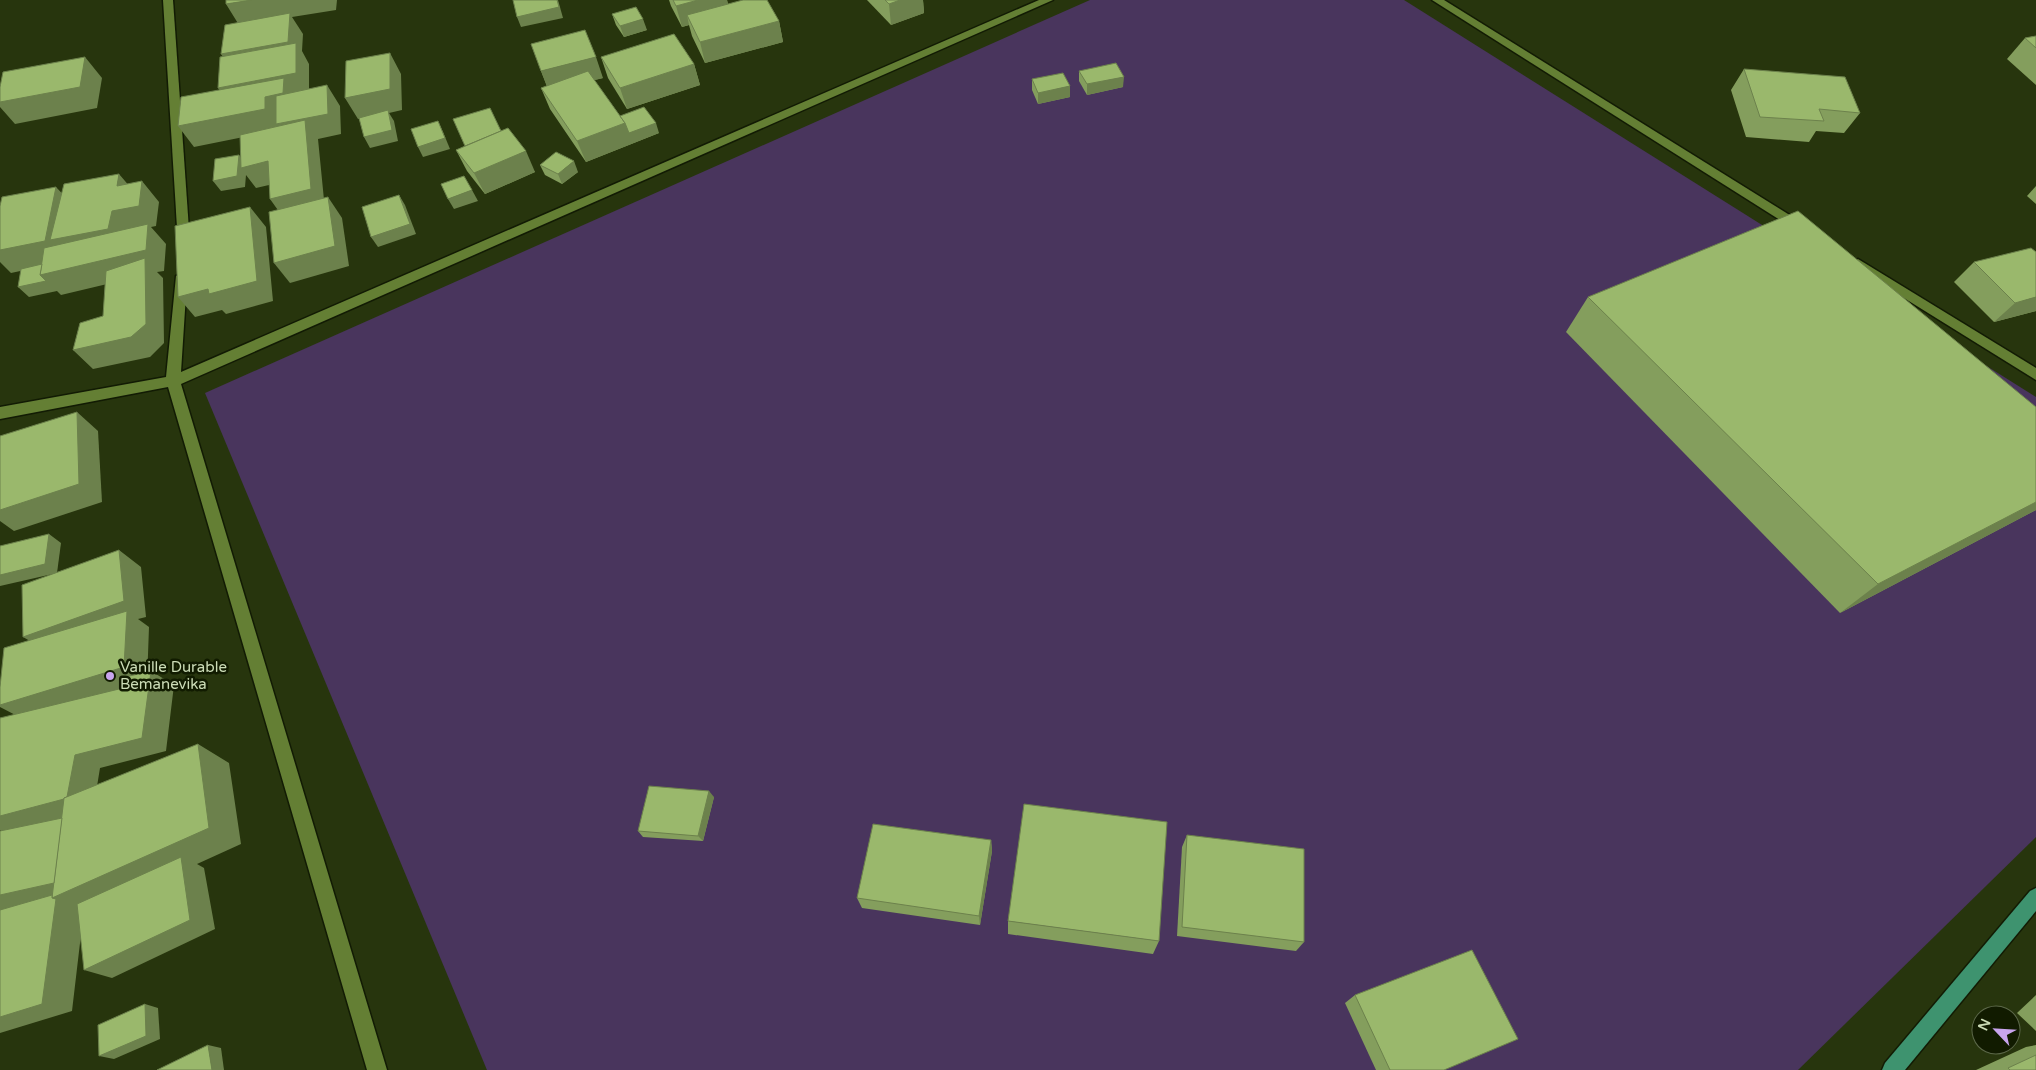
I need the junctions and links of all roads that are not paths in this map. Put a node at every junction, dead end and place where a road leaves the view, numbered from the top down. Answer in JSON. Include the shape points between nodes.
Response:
{"nodes":[{"id":1,"x":168,"y":0,"type":"edge"},
{"id":2,"x":1048,"y":0,"type":"edge"},
{"id":3,"x":1437,"y":0,"type":"edge"},
{"id":4,"x":1808,"y":232,"type":"edge"},
{"id":5,"x":1850,"y":259,"type":"edge"},
{"id":6,"x":2036,"y":375,"type":"edge"},
{"id":7,"x":172,"y":380,"type":"junction"},
{"id":8,"x":0,"y":413,"type":"edge"},
{"id":9,"x":2036,"y":897,"type":"edge"},
{"id":10,"x":377,"y":1070,"type":"edge"},
{"id":11,"x":1892,"y":1070,"type":"edge"}],
"edges":[{"from":1,"to":7,"type":"street","via":[[182,260]]},
{"from":2,"to":7,"type":"street"},
{"from":3,"to":4,"type":"street"},
{"from":5,"to":6,"type":"street"},
{"from":7,"to":8,"type":"street"},
{"from":7,"to":10,"type":"street"},
{"from":9,"to":11,"type":"main road"}]}
